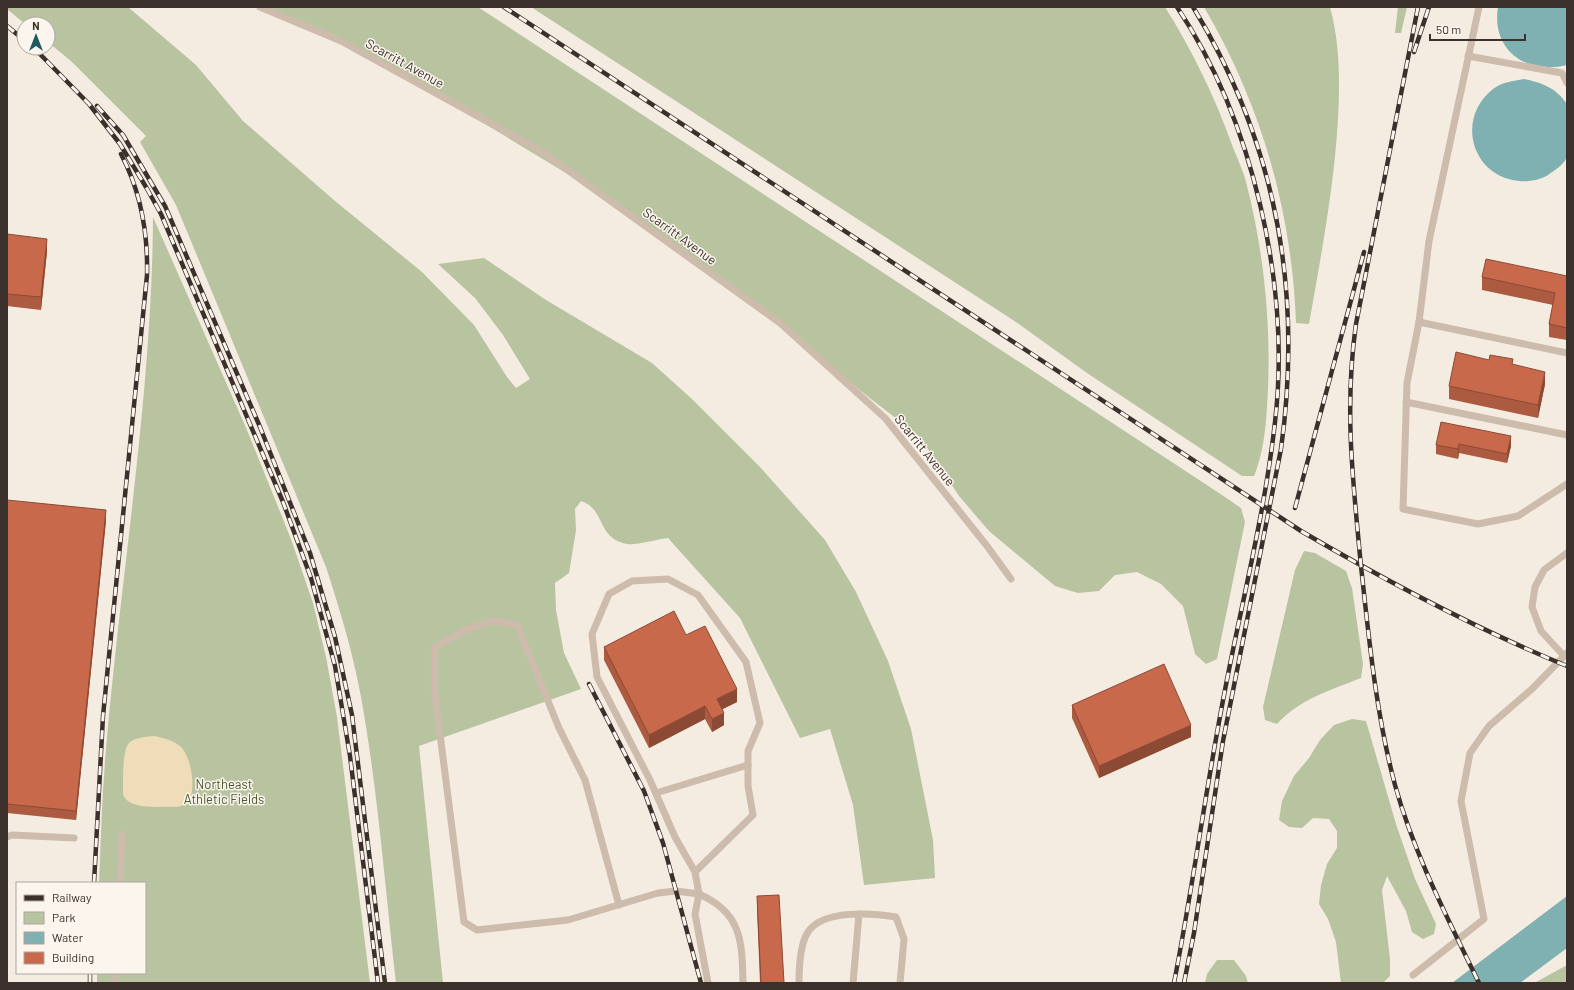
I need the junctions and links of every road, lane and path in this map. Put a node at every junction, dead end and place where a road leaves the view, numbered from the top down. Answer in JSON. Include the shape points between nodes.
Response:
{"nodes":[{"id":1,"x":260,"y":7,"type":"edge"},
{"id":2,"x":1479,"y":7,"type":"edge"},
{"id":3,"x":1468,"y":56,"type":"junction"},
{"id":4,"x":1564,"y":72,"type":"edge"},
{"id":5,"x":1567,"y":84,"type":"edge"},
{"id":6,"x":1419,"y":322,"type":"junction"},
{"id":7,"x":1567,"y":353,"type":"edge"},
{"id":8,"x":1406,"y":402,"type":"junction"},
{"id":9,"x":1567,"y":435,"type":"edge"},
{"id":10,"x":1567,"y":484,"type":"edge"},
{"id":11,"x":1567,"y":553,"type":"edge"},
{"id":12,"x":1011,"y":579,"type":"dead end"},
{"id":13,"x":1566,"y":654,"type":"edge"},
{"id":14,"x":748,"y":765,"type":"junction"},
{"id":15,"x":656,"y":793,"type":"junction"},
{"id":16,"x":122,"y":834,"type":"dead end"},
{"id":17,"x":7,"y":837,"type":"edge"},
{"id":18,"x":74,"y":838,"type":"dead end"},
{"id":19,"x":695,"y":872,"type":"junction"},
{"id":20,"x":120,"y":882,"type":"edge"},
{"id":21,"x":699,"y":894,"type":"junction"},
{"id":22,"x":619,"y":905,"type":"junction"},
{"id":23,"x":859,"y":914,"type":"junction"},
{"id":24,"x":1413,"y":975,"type":"dead end"},
{"id":25,"x":708,"y":983,"type":"edge"},
{"id":26,"x":743,"y":983,"type":"edge"},
{"id":27,"x":799,"y":983,"type":"edge"},
{"id":28,"x":853,"y":983,"type":"edge"},
{"id":29,"x":900,"y":983,"type":"edge"}],
"edges":[{"from":1,"to":12,"type":"lane","name":"Scarritt Avenue","via":[[341,41],[541,152],[780,323],[885,418]]},
{"from":2,"to":3,"type":"lane"},
{"from":3,"to":4,"type":"lane"},
{"from":3,"to":6,"type":"lane","via":[[1429,241]]},
{"from":4,"to":5,"type":"lane"},
{"from":6,"to":7,"type":"lane"},
{"from":6,"to":8,"type":"lane","via":[[1407,383]]},
{"from":8,"to":9,"type":"lane"},
{"from":8,"to":10,"type":"lane","via":[[1403,508],[1478,524],[1518,516]]},
{"from":11,"to":13,"type":"lane","via":[[1544,570],[1535,587],[1532,607],[1541,631]]},
{"from":13,"to":24,"type":"lane","via":[[1533,688],[1489,726],[1470,753],[1461,801],[1484,920]]},
{"from":14,"to":15,"type":"lane"},
{"from":14,"to":15,"type":"lane","via":[[748,751],[760,723],[746,662],[698,595],[668,579],[632,581],[609,594],[592,634],[597,677]]},
{"from":14,"to":19,"type":"lane","via":[[748,786],[753,815]]},
{"from":15,"to":19,"type":"lane","via":[[675,837]]},
{"from":16,"to":20,"type":"lane"},
{"from":17,"to":18,"type":"lane","via":[[12,835]]},
{"from":19,"to":21,"type":"lane"},
{"from":21,"to":22,"type":"lane","via":[[676,891],[658,893]]},
{"from":21,"to":25,"type":"lane","via":[[695,914]]},
{"from":21,"to":26,"type":"lane","via":[[714,900],[735,923],[742,950]]},
{"from":22,"to":22,"type":"lane","via":[[568,920],[477,930],[464,922],[435,695],[435,647],[464,631],[492,621],[517,625],[559,728],[585,780]]},
{"from":23,"to":27,"type":"lane","via":[[820,920],[808,932],[799,963]]},
{"from":23,"to":28,"type":"lane"},
{"from":23,"to":29,"type":"lane","via":[[874,913],[896,917],[904,939]]}]}
